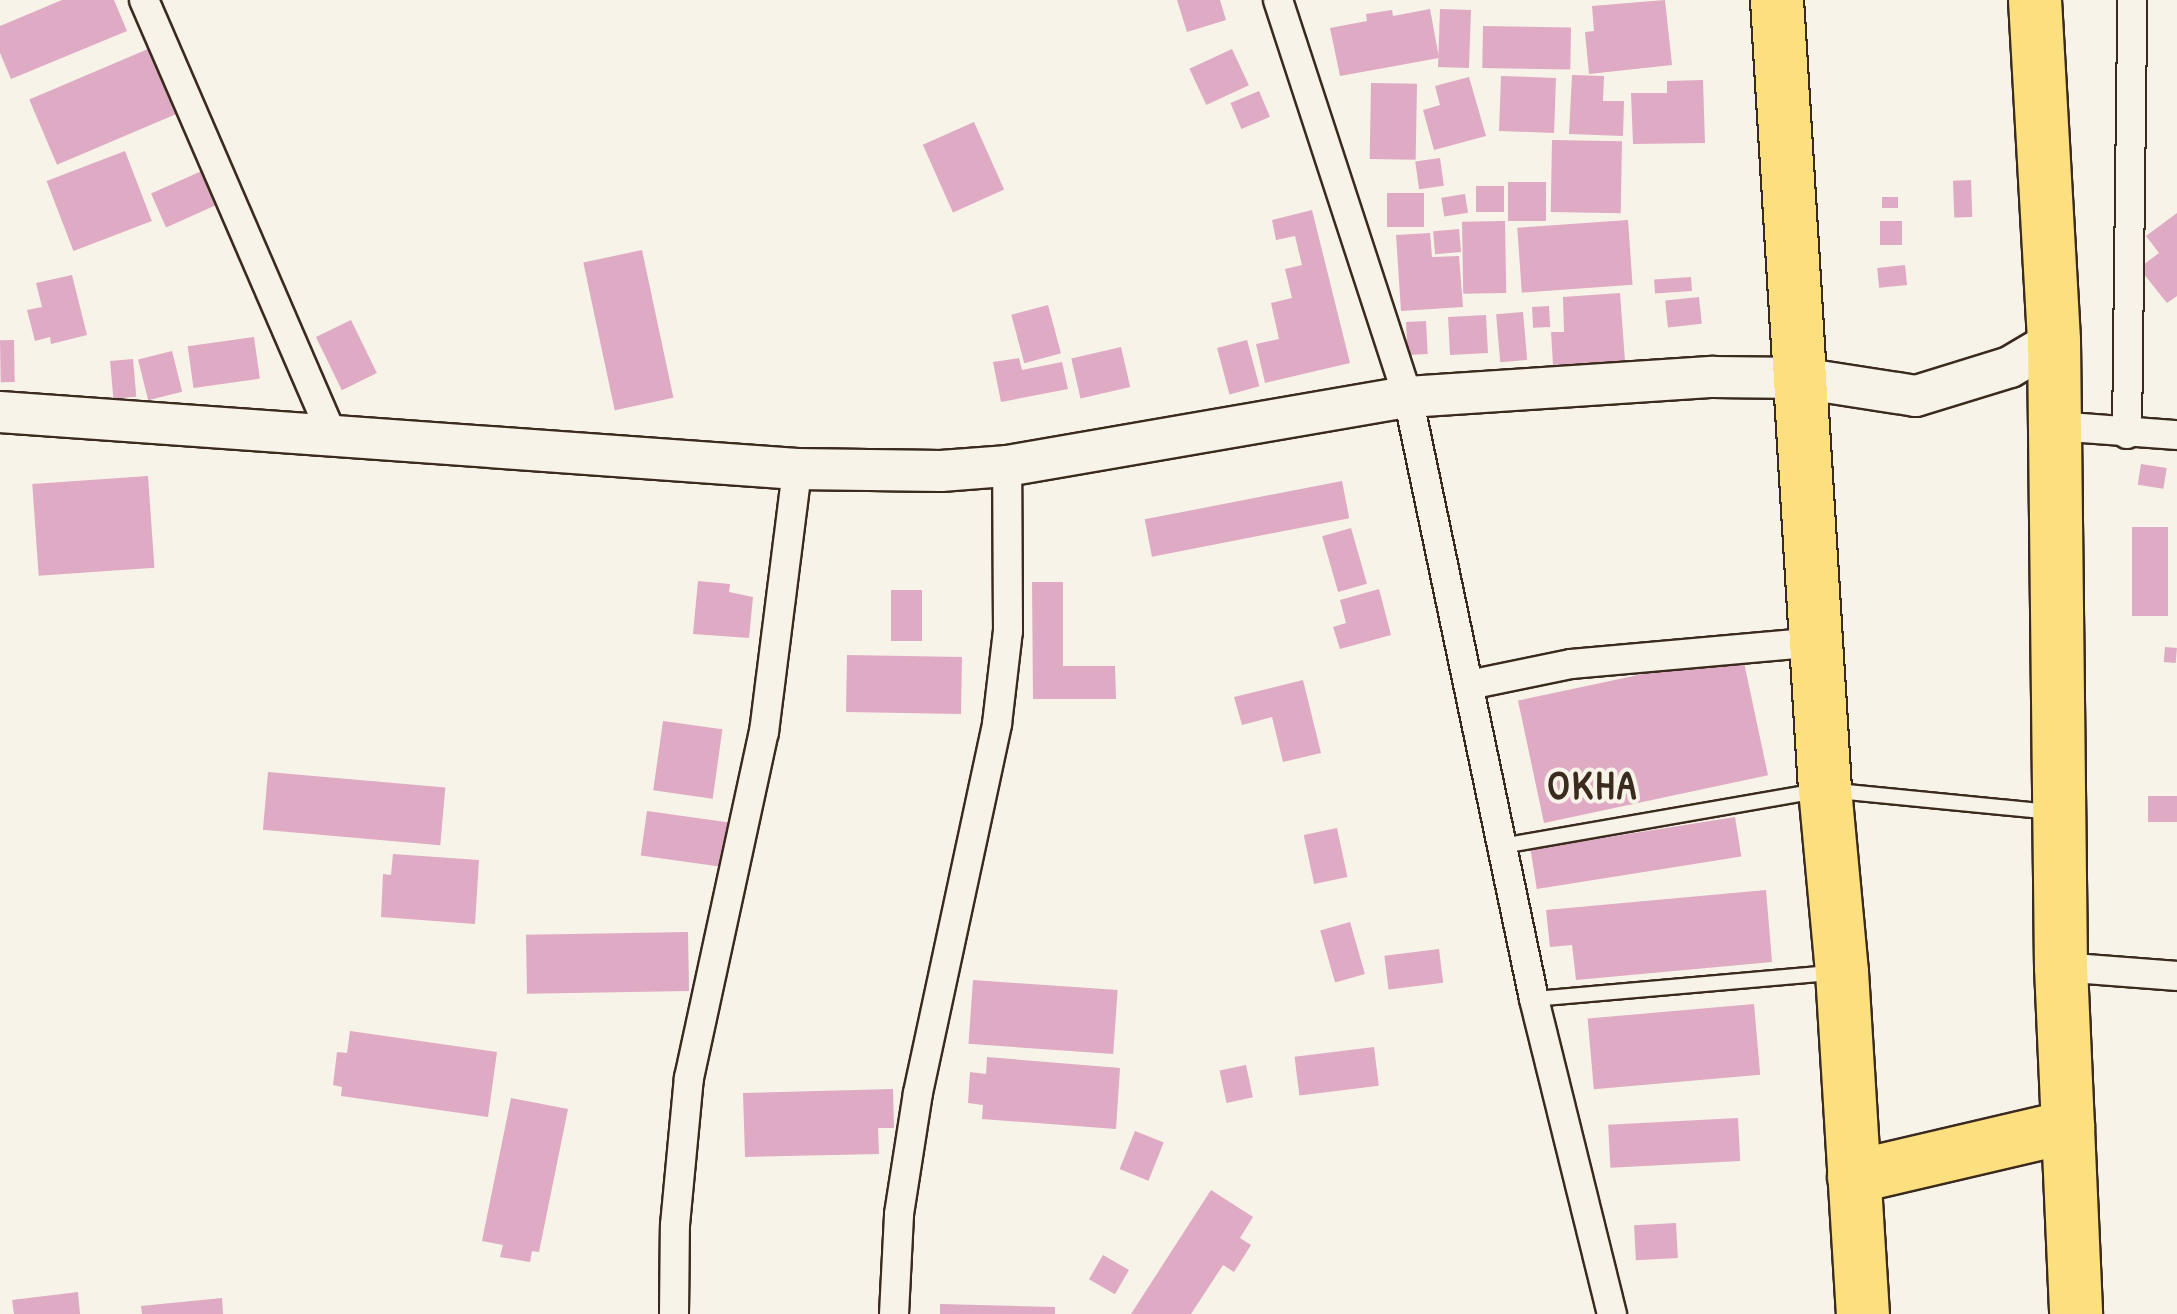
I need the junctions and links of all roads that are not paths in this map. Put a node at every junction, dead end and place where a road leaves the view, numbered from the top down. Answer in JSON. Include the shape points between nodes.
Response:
{"nodes":[{"id":1,"x":144,"y":0,"type":"edge"},
{"id":2,"x":1278,"y":0,"type":"edge"},
{"id":3,"x":1777,"y":0,"type":"edge"},
{"id":4,"x":2035,"y":0,"type":"edge"},
{"id":5,"x":2132,"y":0,"type":"edge"},
{"id":6,"x":2054,"y":341,"type":"junction"},
{"id":7,"x":1800,"y":378,"type":"junction"},
{"id":8,"x":1408,"y":397,"type":"junction"},
{"id":9,"x":0,"y":412,"type":"edge"},
{"id":10,"x":2056,"y":426,"type":"junction"},
{"id":11,"x":2127,"y":434,"type":"junction"},
{"id":12,"x":2177,"y":435,"type":"edge"},
{"id":13,"x":332,"y":436,"type":"junction"},
{"id":14,"x":1008,"y":466,"type":"junction"},
{"id":15,"x":797,"y":469,"type":"junction"},
{"id":16,"x":1818,"y":642,"type":"junction"},
{"id":17,"x":1470,"y":685,"type":"junction"},
{"id":18,"x":1825,"y":789,"type":"junction"},
{"id":19,"x":2060,"y":814,"type":"junction"},
{"id":20,"x":1502,"y":846,"type":"junction"},
{"id":21,"x":2062,"y":968,"type":"junction"},
{"id":22,"x":1842,"y":972,"type":"junction"},
{"id":23,"x":2177,"y":976,"type":"edge"},
{"id":24,"x":1534,"y":999,"type":"junction"},
{"id":25,"x":2068,"y":1126,"type":"junction"},
{"id":26,"x":1854,"y":1177,"type":"junction"},
{"id":27,"x":674,"y":1314,"type":"edge"},
{"id":28,"x":894,"y":1314,"type":"edge"},
{"id":29,"x":1612,"y":1314,"type":"edge"},
{"id":30,"x":1863,"y":1314,"type":"edge"},
{"id":31,"x":2076,"y":1314,"type":"edge"}],
"edges":[{"from":1,"to":13,"type":"street"},
{"from":2,"to":8,"type":"street"},
{"from":3,"to":7,"type":"highway"},
{"from":4,"to":6,"type":"highway"},
{"from":5,"to":11,"type":"street"},
{"from":6,"to":7,"type":"street","via":[[2010,367],[1916,396]]},
{"from":6,"to":10,"type":"highway"},
{"from":7,"to":8,"type":"street","via":[[1713,376]]},
{"from":7,"to":16,"type":"highway"},
{"from":8,"to":14,"type":"street"},
{"from":8,"to":17,"type":"street"},
{"from":9,"to":13,"type":"street"},
{"from":10,"to":11,"type":"street"},
{"from":10,"to":19,"type":"highway"},
{"from":11,"to":12,"type":"street"},
{"from":13,"to":15,"type":"street"},
{"from":14,"to":15,"type":"street"},
{"from":14,"to":28,"type":"street","via":[[1008,631],[997,724],[918,1092],[899,1214]]},
{"from":15,"to":27,"type":"street","via":[[764,732],[689,1078]]},
{"from":16,"to":17,"type":"street","via":[[1570,664]]},
{"from":16,"to":18,"type":"highway"},
{"from":17,"to":20,"type":"street"},
{"from":18,"to":19,"type":"lane"},
{"from":18,"to":20,"type":"lane"},
{"from":18,"to":22,"type":"highway"},
{"from":19,"to":21,"type":"highway"},
{"from":20,"to":24,"type":"street"},
{"from":21,"to":23,"type":"street"},
{"from":21,"to":25,"type":"highway"},
{"from":22,"to":24,"type":"lane"},
{"from":22,"to":26,"type":"highway"},
{"from":24,"to":29,"type":"street"},
{"from":25,"to":26,"type":"highway"},
{"from":25,"to":31,"type":"highway"},
{"from":26,"to":30,"type":"highway"}]}
